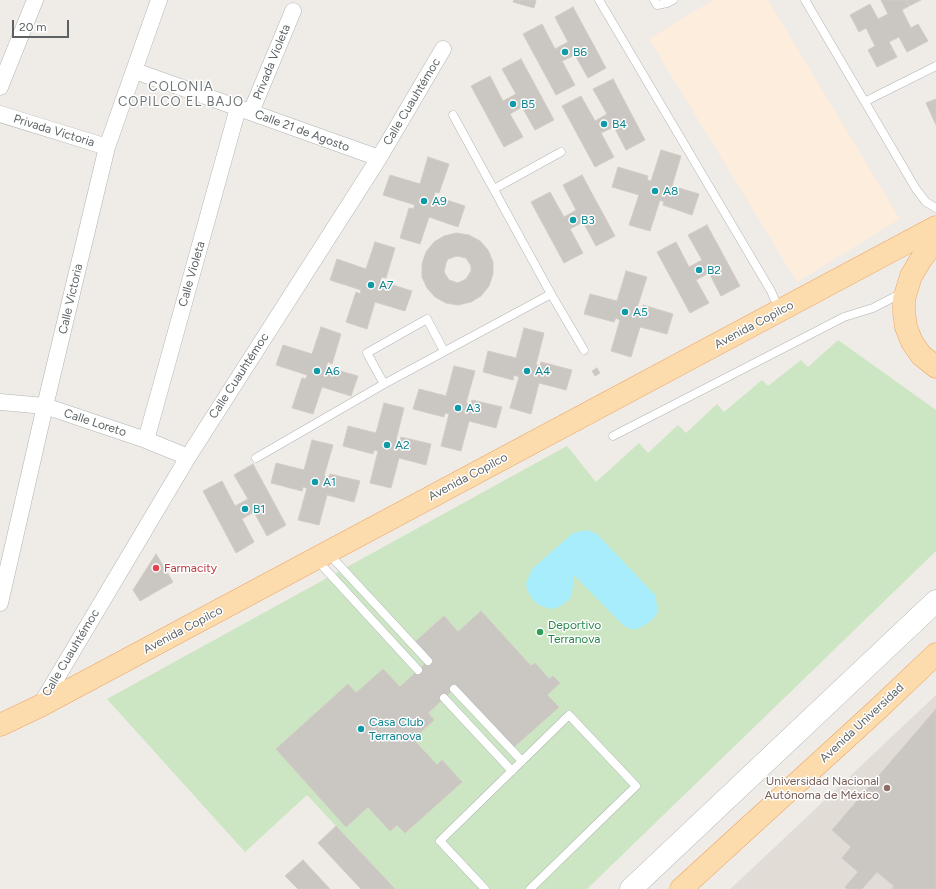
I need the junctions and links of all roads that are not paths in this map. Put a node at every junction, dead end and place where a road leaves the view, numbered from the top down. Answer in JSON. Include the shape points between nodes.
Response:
{"nodes":[{"id":1,"x":35,"y":0,"type":"edge"},
{"id":2,"x":159,"y":0,"type":"edge"},
{"id":3,"x":600,"y":0,"type":"edge"},
{"id":4,"x":654,"y":0,"type":"edge"},
{"id":5,"x":673,"y":0,"type":"edge"},
{"id":6,"x":805,"y":0,"type":"edge"},
{"id":7,"x":293,"y":11,"type":"dead end"},
{"id":8,"x":443,"y":50,"type":"dead end"},
{"id":9,"x":936,"y":66,"type":"edge"},
{"id":10,"x":135,"y":71,"type":"junction"},
{"id":11,"x":0,"y":87,"type":"edge"},
{"id":12,"x":866,"y":101,"type":"junction"},
{"id":13,"x":244,"y":110,"type":"junction"},
{"id":14,"x":0,"y":114,"type":"edge"},
{"id":15,"x":454,"y":115,"type":"dead end"},
{"id":16,"x":107,"y":147,"type":"junction"},
{"id":17,"x":561,"y":152,"type":"dead end"},
{"id":18,"x":379,"y":158,"type":"junction"},
{"id":19,"x":494,"y":189,"type":"junction"},
{"id":20,"x":936,"y":208,"type":"edge"},
{"id":21,"x":936,"y":227,"type":"edge"},
{"id":22,"x":936,"y":239,"type":"edge"},
{"id":23,"x":906,"y":291,"type":"junction"},
{"id":24,"x":551,"y":294,"type":"junction"},
{"id":25,"x":780,"y":311,"type":"junction"},
{"id":26,"x":584,"y":350,"type":"dead end"},
{"id":27,"x":444,"y":351,"type":"junction"},
{"id":28,"x":936,"y":367,"type":"edge"},
{"id":29,"x":384,"y":384,"type":"junction"},
{"id":30,"x":0,"y":402,"type":"edge"},
{"id":31,"x":45,"y":406,"type":"junction"},
{"id":32,"x":613,"y":436,"type":"dead end"},
{"id":33,"x":146,"y":440,"type":"junction"},
{"id":34,"x":188,"y":457,"type":"junction"},
{"id":35,"x":256,"y":458,"type":"dead end"},
{"id":36,"x":321,"y":556,"type":"junction"},
{"id":37,"x":936,"y":600,"type":"edge"},
{"id":38,"x":0,"y":603,"type":"edge"},
{"id":39,"x":936,"y":654,"type":"edge"},
{"id":40,"x":428,"y":661,"type":"dead end"},
{"id":41,"x":418,"y":670,"type":"dead end"},
{"id":42,"x":454,"y":689,"type":"dead end"},
{"id":43,"x":444,"y":698,"type":"dead end"},
{"id":44,"x":40,"y":706,"type":"junction"},
{"id":45,"x":0,"y":725,"type":"edge"},
{"id":46,"x":522,"y":761,"type":"junction"},
{"id":47,"x":512,"y":771,"type":"junction"},
{"id":48,"x":485,"y":889,"type":"edge"},
{"id":49,"x":530,"y":889,"type":"edge"},
{"id":50,"x":632,"y":889,"type":"edge"},
{"id":51,"x":681,"y":889,"type":"edge"}],
"edges":[{"from":1,"to":11,"type":"street"},
{"from":2,"to":10,"type":"street","name":"Calle Victoria"},
{"from":3,"to":25,"type":"lane","via":[[771,291]]},
{"from":4,"to":5,"type":"lane","via":[[657,5]]},
{"from":6,"to":12,"type":"lane"},
{"from":7,"to":13,"type":"street","name":"Privada Violeta"},
{"from":8,"to":18,"type":"street","name":"Calle Cuauhtémoc"},
{"from":9,"to":12,"type":"lane"},
{"from":10,"to":13,"type":"street","name":"Calle 21 de Agosto"},
{"from":10,"to":16,"type":"street","name":"Calle Victoria"},
{"from":12,"to":20,"type":"lane","via":[[916,189],[926,202]]},
{"from":13,"to":18,"type":"street","name":"Calle 21 de Agosto"},
{"from":13,"to":33,"type":"street","name":"Calle Violeta"},
{"from":14,"to":16,"type":"street","name":"Privada Victoria"},
{"from":15,"to":19,"type":"lane"},
{"from":16,"to":31,"type":"street","name":"Calle Victoria"},
{"from":17,"to":19,"type":"lane"},
{"from":18,"to":34,"type":"street","name":"Calle Cuauhtémoc"},
{"from":19,"to":24,"type":"lane"},
{"from":21,"to":25,"type":"main road","name":"Avenida Copilco"},
{"from":22,"to":23,"type":"main road","via":[[915,268]]},
{"from":23,"to":28,"type":"main road","via":[[904,320],[909,335],[921,355]]},
{"from":23,"to":32,"type":"lane","via":[[873,308],[844,316]]},
{"from":24,"to":26,"type":"lane"},
{"from":24,"to":27,"type":"lane"},
{"from":25,"to":36,"type":"main road","name":"Avenida Copilco"},
{"from":27,"to":29,"type":"lane"},
{"from":27,"to":29,"type":"lane","via":[[427,319],[367,353]]},
{"from":29,"to":35,"type":"lane"},
{"from":30,"to":31,"type":"street","name":"Calle Loreto"},
{"from":31,"to":33,"type":"street","name":"Calle Loreto"},
{"from":31,"to":38,"type":"street","name":"Calle Victoria"},
{"from":33,"to":34,"type":"street","name":"Calle Loreto"},
{"from":34,"to":44,"type":"street","name":"Calle Cuauhtémoc"},
{"from":36,"to":40,"type":"lane"},
{"from":36,"to":41,"type":"lane"},
{"from":36,"to":44,"type":"main road","name":"Avenida Copilco"},
{"from":37,"to":50,"type":"main road"},
{"from":39,"to":51,"type":"main road","name":"Avenida Universidad"},
{"from":42,"to":46,"type":"lane"},
{"from":43,"to":47,"type":"lane"},
{"from":44,"to":45,"type":"main road","name":"Avenida Copilco"},
{"from":46,"to":47,"type":"lane"},
{"from":46,"to":49,"type":"lane","via":[[569,715],[636,786]]},
{"from":47,"to":48,"type":"lane","via":[[440,841]]}]}
